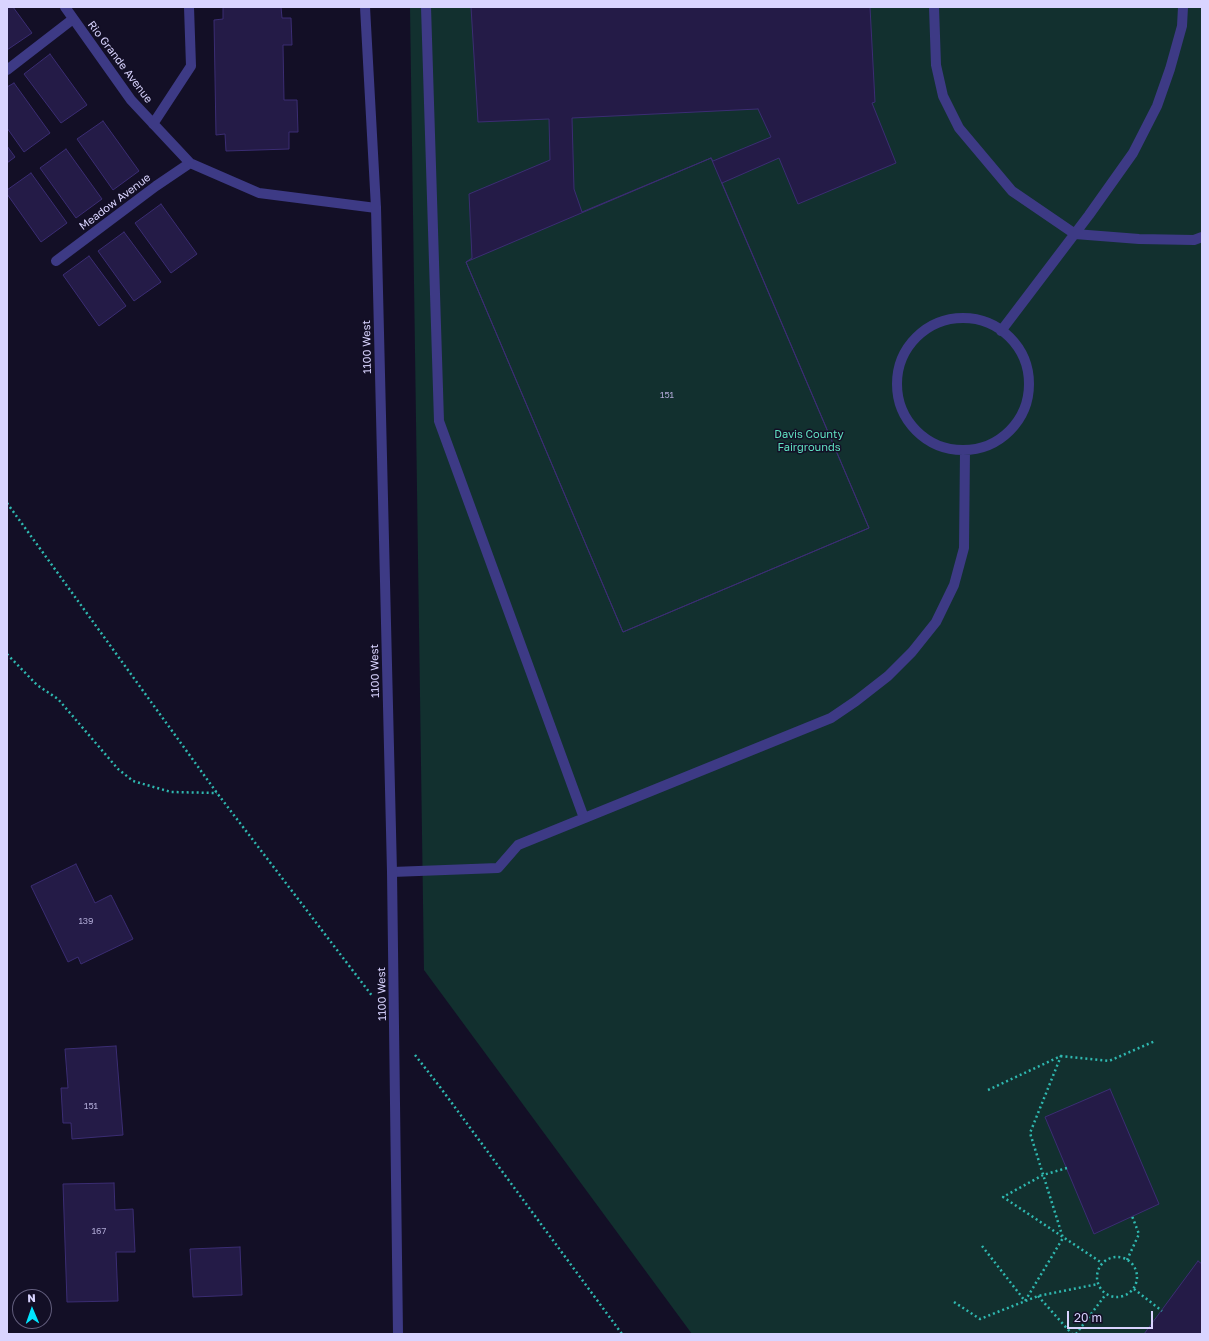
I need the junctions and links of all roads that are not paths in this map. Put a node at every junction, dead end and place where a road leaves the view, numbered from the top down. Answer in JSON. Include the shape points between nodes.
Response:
{"nodes":[{"id":1,"x":65,"y":7,"type":"edge"},
{"id":2,"x":189,"y":7,"type":"edge"},
{"id":3,"x":365,"y":7,"type":"edge"},
{"id":4,"x":426,"y":7,"type":"edge"},
{"id":5,"x":934,"y":7,"type":"edge"},
{"id":6,"x":1183,"y":7,"type":"edge"},
{"id":7,"x":73,"y":19,"type":"junction"},
{"id":8,"x":7,"y":70,"type":"edge"},
{"id":9,"x":153,"y":124,"type":"junction"},
{"id":10,"x":190,"y":162,"type":"junction"},
{"id":11,"x":376,"y":208,"type":"junction"},
{"id":12,"x":1075,"y":234,"type":"junction"},
{"id":13,"x":1202,"y":237,"type":"edge"},
{"id":14,"x":56,"y":261,"type":"dead end"},
{"id":15,"x":1001,"y":331,"type":"junction"},
{"id":16,"x":965,"y":450,"type":"junction"},
{"id":17,"x":584,"y":818,"type":"junction"},
{"id":18,"x":392,"y":872,"type":"junction"},
{"id":19,"x":398,"y":1334,"type":"edge"}],
"edges":[{"from":1,"to":7,"type":"street","name":"Rio Grande Avenue"},
{"from":2,"to":9,"type":"street","via":[[191,66]]},
{"from":3,"to":11,"type":"street","name":"1100 West"},
{"from":4,"to":17,"type":"street","via":[[439,421]]},
{"from":5,"to":12,"type":"street","via":[[936,65],[943,96],[958,128],[1012,191]]},
{"from":6,"to":12,"type":"street","via":[[1182,26],[1157,106],[1133,152]]},
{"from":7,"to":8,"type":"street"},
{"from":7,"to":9,"type":"street","name":"Rio Grande Avenue","via":[[131,100]]},
{"from":9,"to":10,"type":"street","name":"Rio Grande Avenue"},
{"from":10,"to":11,"type":"street","name":"Rio Grande Avenue","via":[[259,193]]},
{"from":10,"to":14,"type":"street","name":"Meadow Avenue"},
{"from":11,"to":18,"type":"street","name":"1100 West"},
{"from":12,"to":13,"type":"street","via":[[1139,240],[1194,240]]},
{"from":12,"to":15,"type":"street"},
{"from":15,"to":16,"type":"street","via":[[1009,336],[1022,353],[1029,374],[1029,395],[1022,415],[1009,432],[992,445],[971,451]]},
{"from":15,"to":16,"type":"street","via":[[991,324],[970,319],[949,319],[930,327],[914,339],[903,356],[897,375],[899,402],[904,415],[916,431],[932,443],[951,450]]},
{"from":16,"to":17,"type":"street","via":[[964,548],[954,585],[936,622],[908,657],[888,676],[831,718]]},
{"from":17,"to":18,"type":"street","via":[[518,845],[498,868]]},
{"from":18,"to":19,"type":"street","name":"1100 West"}]}
